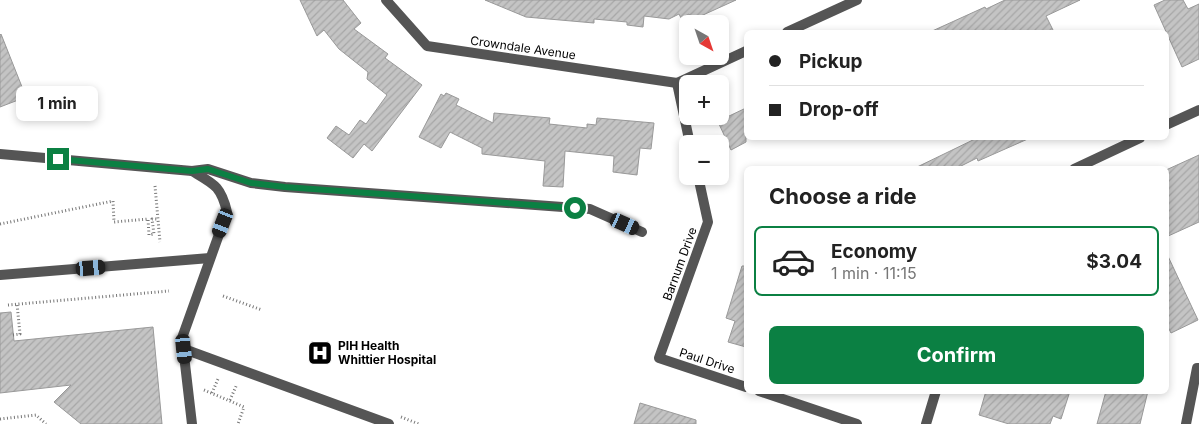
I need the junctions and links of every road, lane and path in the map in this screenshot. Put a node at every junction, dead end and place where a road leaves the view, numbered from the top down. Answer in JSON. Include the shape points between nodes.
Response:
{"nodes":[{"id":1,"x":386,"y":0,"type":"edge"},
{"id":2,"x":857,"y":0,"type":"edge"},
{"id":3,"x":791,"y":30,"type":"edge"},
{"id":4,"x":744,"y":52,"type":"edge"},
{"id":5,"x":677,"y":83,"type":"junction"},
{"id":6,"x":1199,"y":110,"type":"edge"},
{"id":7,"x":1169,"y":124,"type":"edge"},
{"id":8,"x":688,"y":135,"type":"edge"},
{"id":9,"x":1136,"y":140,"type":"edge"},
{"id":10,"x":0,"y":154,"type":"edge"},
{"id":11,"x":1080,"y":166,"type":"edge"},
{"id":12,"x":192,"y":171,"type":"junction"},
{"id":13,"x":700,"y":185,"type":"edge"},
{"id":14,"x":155,"y":186,"type":"dead end"},
{"id":15,"x":158,"y":219,"type":"junction"},
{"id":16,"x":0,"y":224,"type":"edge"},
{"id":17,"x":642,"y":232,"type":"dead end"},
{"id":18,"x":160,"y":242,"type":"dead end"},
{"id":19,"x":210,"y":258,"type":"junction"},
{"id":20,"x":0,"y":275,"type":"edge"},
{"id":21,"x":169,"y":290,"type":"dead end"},
{"id":22,"x":223,"y":296,"type":"dead end"},
{"id":23,"x":17,"y":304,"type":"junction"},
{"id":24,"x":8,"y":305,"type":"dead end"},
{"id":25,"x":262,"y":310,"type":"dead end"},
{"id":26,"x":13,"y":336,"type":"dead end"},
{"id":27,"x":184,"y":349,"type":"junction"},
{"id":28,"x":659,"y":358,"type":"joint"},
{"id":29,"x":1199,"y":368,"type":"edge"},
{"id":30,"x":218,"y":379,"type":"dead end"},
{"id":31,"x":237,"y":384,"type":"dead end"},
{"id":32,"x":744,"y":386,"type":"edge"},
{"id":33,"x":204,"y":390,"type":"dead end"},
{"id":34,"x":212,"y":393,"type":"junction"},
{"id":35,"x":767,"y":394,"type":"edge"},
{"id":36,"x":935,"y":394,"type":"edge"},
{"id":37,"x":230,"y":400,"type":"junction"},
{"id":38,"x":0,"y":419,"type":"edge"},
{"id":39,"x":46,"y":424,"type":"edge"},
{"id":40,"x":192,"y":424,"type":"edge"},
{"id":41,"x":238,"y":424,"type":"edge"},
{"id":42,"x":389,"y":424,"type":"edge"},
{"id":43,"x":857,"y":424,"type":"edge"},
{"id":44,"x":926,"y":424,"type":"edge"},
{"id":45,"x":1186,"y":424,"type":"edge"}],
"edges":[{"from":1,"to":5,"type":"street","name":"Crowndale Avenue","via":[[427,46]]},
{"from":2,"to":3,"type":"street"},
{"from":4,"to":5,"type":"street"},
{"from":5,"to":8,"type":"street"},
{"from":6,"to":7,"type":"street"},
{"from":9,"to":11,"type":"street"},
{"from":10,"to":12,"type":"street"},
{"from":12,"to":17,"type":"street","via":[[208,169],[251,183],[590,209]]},
{"from":12,"to":19,"type":"street","via":[[214,184],[223,196],[227,212]]},
{"from":13,"to":28,"type":"street","name":"Barnum Drive","via":[[708,222]]},
{"from":14,"to":15,"type":"path"},
{"from":15,"to":16,"type":"path","via":[[152,220],[154,234],[149,235],[148,219],[114,222],[113,202]]},
{"from":15,"to":18,"type":"path"},
{"from":19,"to":20,"type":"street"},
{"from":19,"to":27,"type":"street","via":[[182,338]]},
{"from":21,"to":23,"type":"path"},
{"from":22,"to":25,"type":"path"},
{"from":23,"to":24,"type":"path"},
{"from":23,"to":26,"type":"path","via":[[20,334]]},
{"from":27,"to":40,"type":"street"},
{"from":27,"to":42,"type":"street"},
{"from":28,"to":32,"type":"street","name":"Paul Drive"},
{"from":29,"to":45,"type":"street"},
{"from":30,"to":34,"type":"path"},
{"from":31,"to":37,"type":"path"},
{"from":33,"to":34,"type":"path"},
{"from":34,"to":37,"type":"path"},
{"from":35,"to":43,"type":"street"},
{"from":36,"to":44,"type":"street"},
{"from":37,"to":41,"type":"path","via":[[244,407]]},
{"from":38,"to":39,"type":"path","via":[[36,415]]}]}
